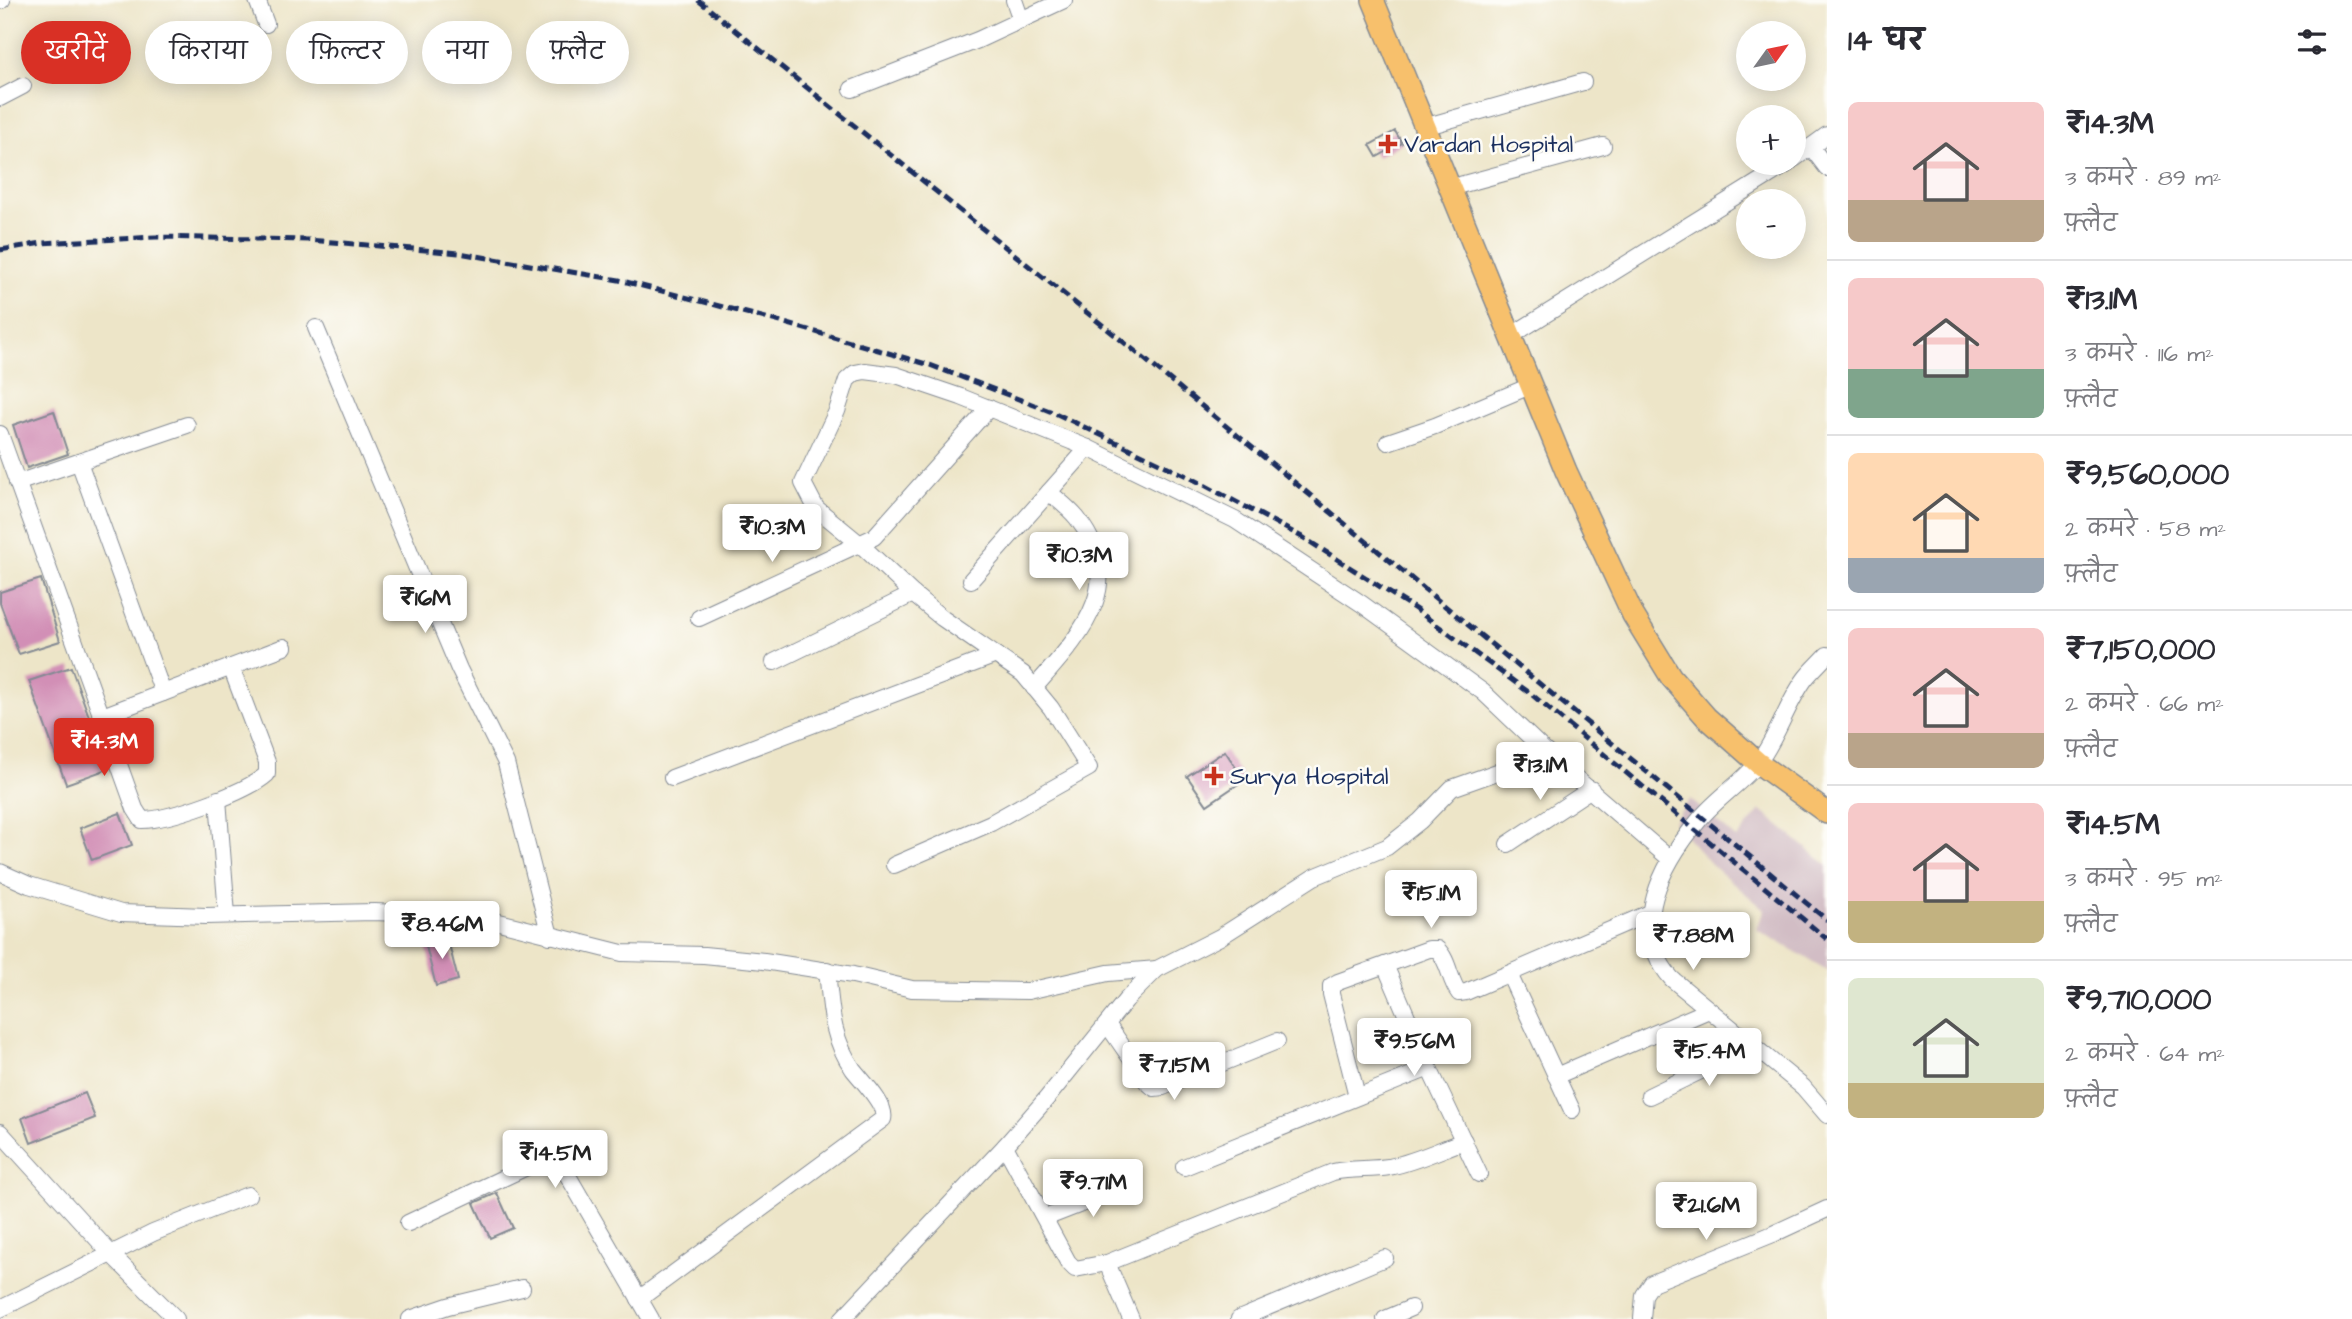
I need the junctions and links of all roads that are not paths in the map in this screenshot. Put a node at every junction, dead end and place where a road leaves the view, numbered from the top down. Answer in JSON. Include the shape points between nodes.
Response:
{"nodes":[{"id":1,"x":257,"y":0,"type":"edge"},
{"id":2,"x":1014,"y":0,"type":"edge"},
{"id":3,"x":1064,"y":0,"type":"edge"},
{"id":4,"x":1373,"y":0,"type":"edge"},
{"id":5,"x":1021,"y":20,"type":"junction"},
{"id":6,"x":265,"y":21,"type":"edge"},
{"id":7,"x":1583,"y":82,"type":"dead end"},
{"id":8,"x":23,"y":86,"type":"dead end"},
{"id":9,"x":852,"y":89,"type":"dead end"},
{"id":10,"x":0,"y":98,"type":"edge"},
{"id":11,"x":1424,"y":127,"type":"junction"},
{"id":12,"x":1827,"y":135,"type":"edge"},
{"id":13,"x":1603,"y":146,"type":"dead end"},
{"id":14,"x":1811,"y":147,"type":"junction"},
{"id":15,"x":1806,"y":151,"type":"edge"},
{"id":16,"x":1827,"y":168,"type":"edge"},
{"id":17,"x":1770,"y":175,"type":"edge"},
{"id":18,"x":1449,"y":188,"type":"junction"},
{"id":19,"x":316,"y":328,"type":"dead end"},
{"id":20,"x":1509,"y":337,"type":"junction"},
{"id":21,"x":1530,"y":386,"type":"junction"},
{"id":22,"x":989,"y":408,"type":"junction"},
{"id":23,"x":187,"y":425,"type":"dead end"},
{"id":24,"x":0,"y":434,"type":"edge"},
{"id":25,"x":1388,"y":442,"type":"dead end"},
{"id":26,"x":1088,"y":447,"type":"junction"},
{"id":27,"x":79,"y":462,"type":"junction"},
{"id":28,"x":17,"y":482,"type":"junction"},
{"id":29,"x":1049,"y":492,"type":"junction"},
{"id":30,"x":861,"y":545,"type":"junction"},
{"id":31,"x":971,"y":580,"type":"dead end"},
{"id":32,"x":913,"y":594,"type":"junction"},
{"id":33,"x":699,"y":618,"type":"dead end"},
{"id":34,"x":285,"y":647,"type":"dead end"},
{"id":35,"x":996,"y":655,"type":"junction"},
{"id":36,"x":1827,"y":655,"type":"edge"},
{"id":37,"x":774,"y":662,"type":"dead end"},
{"id":38,"x":231,"y":667,"type":"junction"},
{"id":39,"x":1034,"y":688,"type":"junction"},
{"id":40,"x":163,"y":693,"type":"junction"},
{"id":41,"x":100,"y":717,"type":"junction"},
{"id":42,"x":1548,"y":754,"type":"junction"},
{"id":43,"x":1758,"y":763,"type":"junction"},
{"id":44,"x":672,"y":778,"type":"dead end"},
{"id":45,"x":1591,"y":789,"type":"junction"},
{"id":46,"x":218,"y":799,"type":"junction"},
{"id":47,"x":1827,"y":813,"type":"edge"},
{"id":48,"x":1508,"y":845,"type":"dead end"},
{"id":49,"x":1670,"y":859,"type":"junction"},
{"id":50,"x":894,"y":865,"type":"dead end"},
{"id":51,"x":0,"y":872,"type":"edge"},
{"id":52,"x":1652,"y":912,"type":"junction"},
{"id":53,"x":227,"y":915,"type":"junction"},
{"id":54,"x":551,"y":936,"type":"junction"},
{"id":55,"x":1385,"y":965,"type":"junction"},
{"id":56,"x":1157,"y":969,"type":"junction"},
{"id":57,"x":827,"y":970,"type":"junction"},
{"id":58,"x":1509,"y":974,"type":"junction"},
{"id":59,"x":1709,"y":1010,"type":"junction"},
{"id":60,"x":1107,"y":1024,"type":"junction"},
{"id":61,"x":1277,"y":1041,"type":"dead end"},
{"id":62,"x":1752,"y":1046,"type":"junction"},
{"id":63,"x":1429,"y":1068,"type":"junction"},
{"id":64,"x":1556,"y":1076,"type":"junction"},
{"id":65,"x":1357,"y":1096,"type":"junction"},
{"id":66,"x":1649,"y":1096,"type":"dead end"},
{"id":67,"x":1572,"y":1110,"type":"dead end"},
{"id":68,"x":1827,"y":1115,"type":"edge"},
{"id":69,"x":0,"y":1132,"type":"edge"},
{"id":70,"x":1464,"y":1141,"type":"junction"},
{"id":71,"x":1005,"y":1146,"type":"junction"},
{"id":72,"x":1184,"y":1167,"type":"dead end"},
{"id":73,"x":1479,"y":1174,"type":"dead end"},
{"id":74,"x":1127,"y":1186,"type":"dead end"},
{"id":75,"x":248,"y":1195,"type":"dead end"},
{"id":76,"x":1827,"y":1209,"type":"edge"},
{"id":77,"x":1045,"y":1218,"type":"junction"},
{"id":78,"x":408,"y":1223,"type":"dead end"},
{"id":79,"x":111,"y":1254,"type":"junction"},
{"id":80,"x":1385,"y":1258,"type":"dead end"},
{"id":81,"x":1107,"y":1263,"type":"junction"},
{"id":82,"x":522,"y":1288,"type":"dead end"},
{"id":83,"x":639,"y":1299,"type":"junction"},
{"id":84,"x":1411,"y":1308,"type":"dead end"},
{"id":85,"x":0,"y":1309,"type":"edge"},
{"id":86,"x":176,"y":1319,"type":"edge"},
{"id":87,"x":410,"y":1319,"type":"edge"},
{"id":88,"x":651,"y":1319,"type":"edge"},
{"id":89,"x":842,"y":1319,"type":"edge"},
{"id":90,"x":1131,"y":1319,"type":"edge"},
{"id":91,"x":1239,"y":1319,"type":"edge"},
{"id":92,"x":1385,"y":1319,"type":"edge"},
{"id":93,"x":1642,"y":1319,"type":"edge"}],
"edges":[{"from":1,"to":6,"type":"street"},
{"from":2,"to":5,"type":"street"},
{"from":3,"to":5,"type":"street"},
{"from":4,"to":11,"type":"main road"},
{"from":5,"to":9,"type":"street"},
{"from":7,"to":11,"type":"street"},
{"from":8,"to":10,"type":"street"},
{"from":11,"to":18,"type":"main road"},
{"from":12,"to":14,"type":"street"},
{"from":13,"to":18,"type":"street"},
{"from":14,"to":15,"type":"street"},
{"from":14,"to":16,"type":"street"},
{"from":17,"to":20,"type":"street"},
{"from":18,"to":20,"type":"main road"},
{"from":19,"to":54,"type":"street","via":[[459,669],[506,763]]},
{"from":20,"to":21,"type":"main road"},
{"from":21,"to":25,"type":"street"},
{"from":21,"to":43,"type":"main road","via":[[1633,615],[1671,677],[1706,717]]},
{"from":22,"to":26,"type":"street"},
{"from":22,"to":30,"type":"street","via":[[874,537]]},
{"from":22,"to":30,"type":"street","via":[[896,375],[865,371],[847,380],[803,484],[816,508]]},
{"from":23,"to":27,"type":"street"},
{"from":24,"to":28,"type":"street"},
{"from":26,"to":29,"type":"street"},
{"from":26,"to":42,"type":"street","via":[[1235,520],[1316,573],[1483,692]]},
{"from":27,"to":28,"type":"street"},
{"from":27,"to":40,"type":"street"},
{"from":28,"to":41,"type":"street"},
{"from":29,"to":31,"type":"street"},
{"from":29,"to":39,"type":"street","via":[[1076,516],[1089,536],[1099,562],[1099,593],[1082,629]]},
{"from":30,"to":32,"type":"street"},
{"from":30,"to":33,"type":"street"},
{"from":32,"to":35,"type":"street"},
{"from":32,"to":37,"type":"street"},
{"from":34,"to":38,"type":"street"},
{"from":35,"to":39,"type":"street"},
{"from":35,"to":44,"type":"street"},
{"from":36,"to":43,"type":"street","via":[[1805,680]]},
{"from":38,"to":40,"type":"street"},
{"from":38,"to":46,"type":"street","via":[[267,762],[267,774]]},
{"from":39,"to":50,"type":"street","via":[[1089,768],[991,823]]},
{"from":40,"to":41,"type":"street"},
{"from":41,"to":46,"type":"street","via":[[142,820]]},
{"from":42,"to":45,"type":"street"},
{"from":42,"to":56,"type":"street","via":[[1452,788],[1387,847],[1314,877],[1220,937]]},
{"from":43,"to":47,"type":"main road"},
{"from":43,"to":49,"type":"street","via":[[1700,818]]},
{"from":45,"to":48,"type":"street"},
{"from":45,"to":49,"type":"street"},
{"from":46,"to":53,"type":"street"},
{"from":49,"to":52,"type":"street","via":[[1657,886]]},
{"from":51,"to":53,"type":"street","via":[[121,913]]},
{"from":52,"to":58,"type":"street"},
{"from":52,"to":59,"type":"street","via":[[1654,949],[1662,967]]},
{"from":53,"to":54,"type":"street","via":[[447,915],[483,918]]},
{"from":54,"to":57,"type":"street","via":[[622,953],[704,955]]},
{"from":55,"to":58,"type":"street","via":[[1437,949],[1459,993]]},
{"from":55,"to":63,"type":"street"},
{"from":55,"to":65,"type":"street","via":[[1331,986]]},
{"from":56,"to":57,"type":"street","via":[[1108,973],[1028,991],[912,989]]},
{"from":56,"to":60,"type":"street"},
{"from":57,"to":83,"type":"street","via":[[835,1036],[883,1109],[883,1119]]},
{"from":58,"to":64,"type":"street"},
{"from":59,"to":62,"type":"street"},
{"from":59,"to":64,"type":"street"},
{"from":60,"to":61,"type":"street","via":[[1154,1088]]},
{"from":60,"to":71,"type":"street"},
{"from":62,"to":66,"type":"street"},
{"from":62,"to":68,"type":"street","via":[[1802,1087]]},
{"from":63,"to":65,"type":"street"},
{"from":63,"to":70,"type":"street"},
{"from":64,"to":67,"type":"street"},
{"from":65,"to":72,"type":"street"},
{"from":69,"to":79,"type":"street"},
{"from":70,"to":73,"type":"street"},
{"from":70,"to":81,"type":"street","via":[[1405,1163],[1333,1171]]},
{"from":71,"to":77,"type":"street"},
{"from":71,"to":89,"type":"street"},
{"from":74,"to":77,"type":"street"},
{"from":75,"to":79,"type":"street"},
{"from":76,"to":93,"type":"street","via":[[1652,1283],[1644,1295]]},
{"from":77,"to":81,"type":"street","via":[[1075,1269]]},
{"from":78,"to":83,"type":"street","via":[[551,1157],[560,1162]]},
{"from":79,"to":85,"type":"street"},
{"from":79,"to":86,"type":"street"},
{"from":80,"to":91,"type":"street"},
{"from":81,"to":90,"type":"street"},
{"from":82,"to":87,"type":"street"},
{"from":83,"to":88,"type":"street"},
{"from":84,"to":92,"type":"street"}]}
